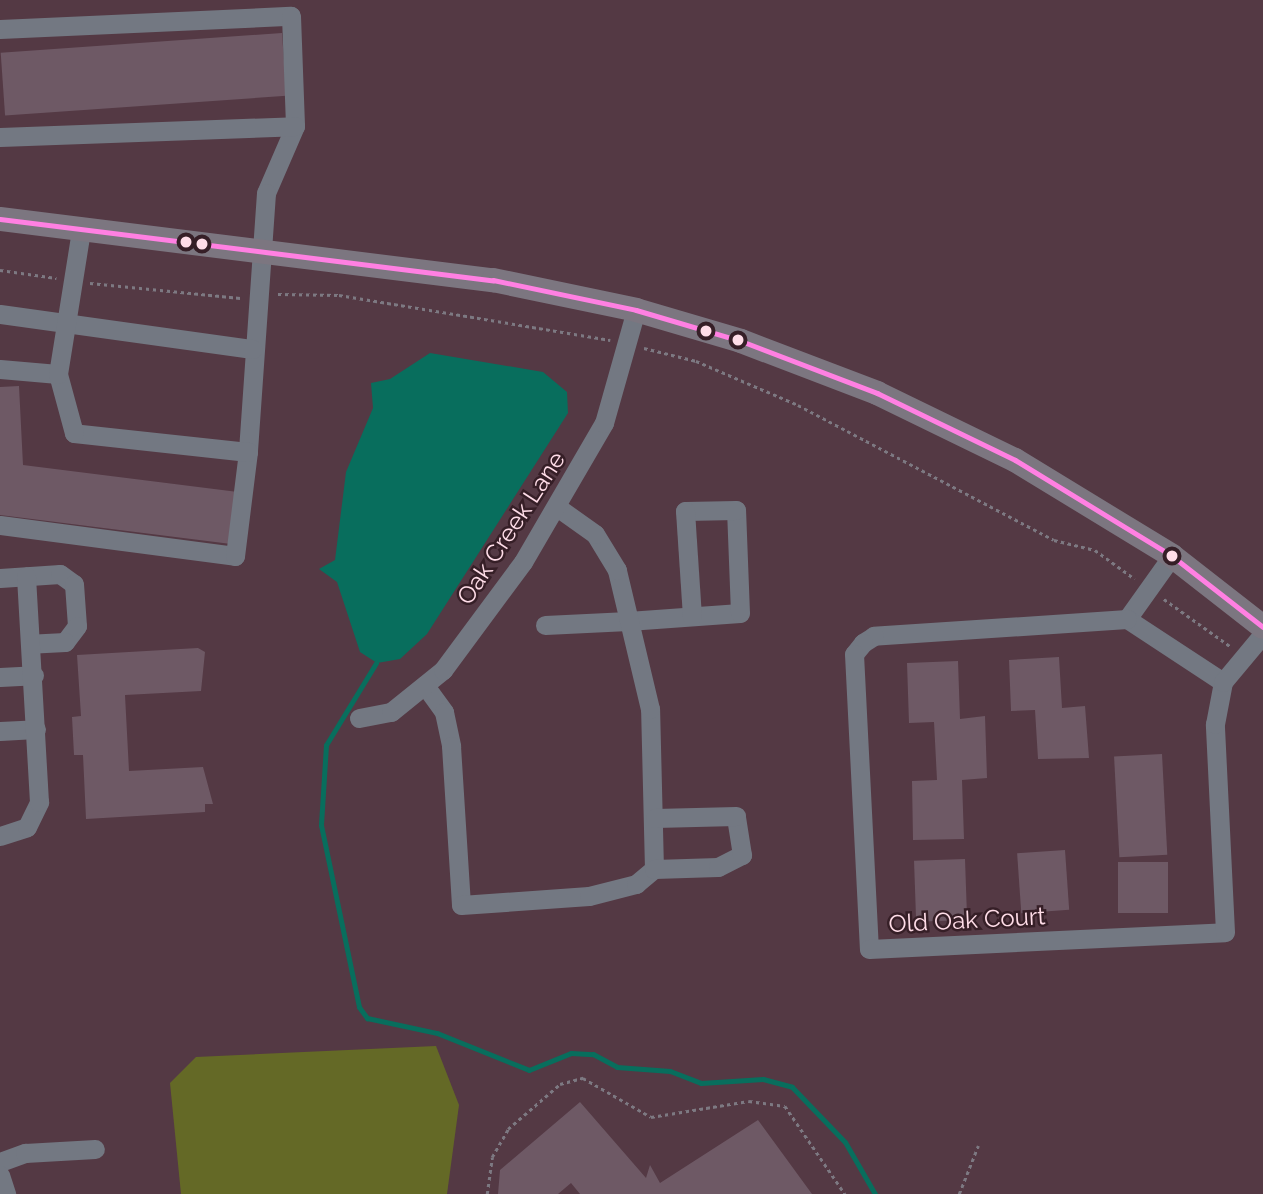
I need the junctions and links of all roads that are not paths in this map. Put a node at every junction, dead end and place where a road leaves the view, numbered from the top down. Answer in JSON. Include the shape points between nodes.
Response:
{"nodes":[{"id":1,"x":0,"y":29,"type":"edge"},
{"id":2,"x":295,"y":126,"type":"junction"},
{"id":3,"x":0,"y":137,"type":"edge"},
{"id":4,"x":0,"y":219,"type":"edge"},
{"id":5,"x":80,"y":230,"type":"junction"},
{"id":6,"x":261,"y":251,"type":"junction"},
{"id":7,"x":636,"y":310,"type":"junction"},
{"id":8,"x":0,"y":314,"type":"edge"},
{"id":9,"x":66,"y":323,"type":"junction"},
{"id":10,"x":253,"y":349,"type":"junction"},
{"id":11,"x":0,"y":369,"type":"edge"},
{"id":12,"x":58,"y":374,"type":"junction"},
{"id":13,"x":248,"y":452,"type":"junction"},
{"id":14,"x":557,"y":507,"type":"junction"},
{"id":15,"x":0,"y":525,"type":"edge"},
{"id":16,"x":1172,"y":556,"type":"junction"},
{"id":17,"x":26,"y":576,"type":"junction"},
{"id":18,"x":0,"y":578,"type":"edge"},
{"id":19,"x":692,"y":616,"type":"junction"},
{"id":20,"x":1127,"y":619,"type":"junction"},
{"id":21,"x":628,"y":621,"type":"junction"},
{"id":22,"x":545,"y":625,"type":"dead end"},
{"id":23,"x":1263,"y":627,"type":"edge"},
{"id":24,"x":1263,"y":634,"type":"edge"},
{"id":25,"x":31,"y":644,"type":"junction"},
{"id":26,"x":34,"y":675,"type":"junction"},
{"id":27,"x":0,"y":677,"type":"edge"},
{"id":28,"x":1223,"y":682,"type":"junction"},
{"id":29,"x":426,"y":687,"type":"junction"},
{"id":30,"x":359,"y":718,"type":"dead end"},
{"id":31,"x":36,"y":729,"type":"junction"},
{"id":32,"x":0,"y":731,"type":"edge"},
{"id":33,"x":654,"y":818,"type":"junction"},
{"id":34,"x":0,"y":836,"type":"edge"},
{"id":35,"x":654,"y":869,"type":"junction"},
{"id":36,"x":95,"y":1149,"type":"dead end"},
{"id":37,"x":0,"y":1162,"type":"edge"},
{"id":38,"x":0,"y":1175,"type":"edge"},
{"id":39,"x":6,"y":1194,"type":"edge"}],
"edges":[{"from":1,"to":2,"type":"street","via":[[291,16]]},
{"from":2,"to":3,"type":"street"},
{"from":2,"to":6,"type":"street","via":[[266,193]]},
{"from":4,"to":5,"type":"main road"},
{"from":5,"to":6,"type":"main road"},
{"from":5,"to":9,"type":"street"},
{"from":6,"to":7,"type":"main road","via":[[493,280]]},
{"from":6,"to":10,"type":"street"},
{"from":7,"to":14,"type":"street","name":"Oak Creek Lane","via":[[604,423]]},
{"from":7,"to":16,"type":"main road","via":[[806,364],[913,409],[1039,473]]},
{"from":8,"to":9,"type":"street"},
{"from":9,"to":10,"type":"street"},
{"from":9,"to":12,"type":"street"},
{"from":10,"to":13,"type":"street"},
{"from":11,"to":12,"type":"street"},
{"from":12,"to":13,"type":"street","via":[[74,433]]},
{"from":13,"to":15,"type":"street","via":[[235,556]]},
{"from":14,"to":21,"type":"street","via":[[595,534],[610,558]]},
{"from":14,"to":29,"type":"street","name":"Oak Creek Lane"},
{"from":16,"to":20,"type":"street"},
{"from":16,"to":23,"type":"main road"},
{"from":17,"to":18,"type":"street"},
{"from":17,"to":25,"type":"street"},
{"from":17,"to":25,"type":"street","via":[[65,575],[75,590],[77,626],[65,642]]},
{"from":19,"to":19,"type":"street","via":[[740,612],[736,510],[685,511]]},
{"from":19,"to":21,"type":"street"},
{"from":20,"to":28,"type":"street"},
{"from":20,"to":28,"type":"street","name":"Old Oak Court","via":[[874,636],[854,654],[869,949],[1225,932],[1216,724]]},
{"from":21,"to":22,"type":"street"},
{"from":21,"to":33,"type":"street","via":[[650,709]]},
{"from":24,"to":28,"type":"street","name":"Old Oak Court"},
{"from":25,"to":26,"type":"street"},
{"from":26,"to":27,"type":"street"},
{"from":26,"to":31,"type":"street"},
{"from":29,"to":30,"type":"street","name":"Oak Creek Lane","via":[[391,712]]},
{"from":29,"to":35,"type":"street","via":[[444,712],[451,746],[461,905],[589,896],[636,884]]},
{"from":31,"to":32,"type":"street"},
{"from":31,"to":34,"type":"street","via":[[38,809],[22,830]]},
{"from":33,"to":35,"type":"street"},
{"from":33,"to":35,"type":"street","via":[[736,816],[743,855],[718,867]]},
{"from":36,"to":37,"type":"street","via":[[36,1152]]},
{"from":38,"to":39,"type":"street"}]}
